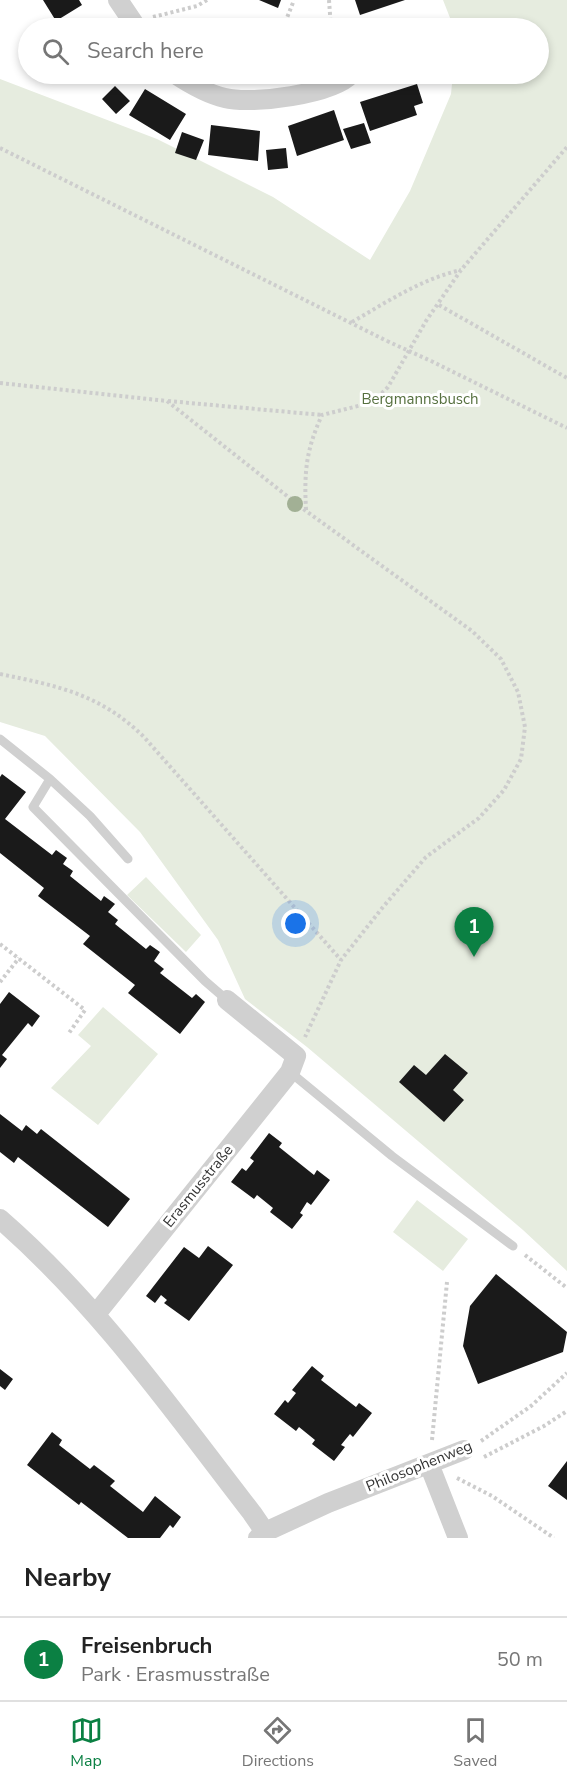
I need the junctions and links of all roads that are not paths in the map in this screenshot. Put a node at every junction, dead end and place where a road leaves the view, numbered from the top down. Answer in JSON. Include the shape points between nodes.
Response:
{"nodes":[{"id":1,"x":118,"y":0,"type":"edge"},
{"id":2,"x":130,"y":18,"type":"edge"},
{"id":3,"x":189,"y":84,"type":"edge"},
{"id":4,"x":332,"y":84,"type":"edge"},
{"id":5,"x":0,"y":739,"type":"edge"},
{"id":6,"x":50,"y":779,"type":"junction"},
{"id":7,"x":128,"y":859,"type":"dead end"},
{"id":8,"x":227,"y":1000,"type":"joint"},
{"id":9,"x":293,"y":1064,"type":"junction"},
{"id":10,"x":3,"y":1230,"type":"edge"},
{"id":11,"x":513,"y":1246,"type":"road end"},
{"id":12,"x":96,"y":1314,"type":"junction"},
{"id":13,"x":473,"y":1454,"type":"road end"},
{"id":14,"x":429,"y":1464,"type":"junction"},
{"id":15,"x":262,"y":1535,"type":"edge"},
{"id":16,"x":458,"y":1538,"type":"edge"}],
"edges":[{"from":1,"to":2,"type":"street"},
{"from":3,"to":4,"type":"street","via":[[226,99],[271,100]]},
{"from":5,"to":6,"type":"lane"},
{"from":6,"to":7,"type":"lane"},
{"from":6,"to":8,"type":"lane","via":[[33,807]]},
{"from":8,"to":9,"type":"street"},
{"from":9,"to":11,"type":"lane","via":[[392,1156]]},
{"from":9,"to":12,"type":"street","name":"Erasmusstraße"},
{"from":10,"to":12,"type":"street","via":[[54,1269]]},
{"from":12,"to":15,"type":"street","via":[[246,1504]]},
{"from":13,"to":14,"type":"street","name":"Philosophenweg"},
{"from":14,"to":15,"type":"street","name":"Philosophenweg","via":[[328,1503]]},
{"from":14,"to":16,"type":"street"}]}
